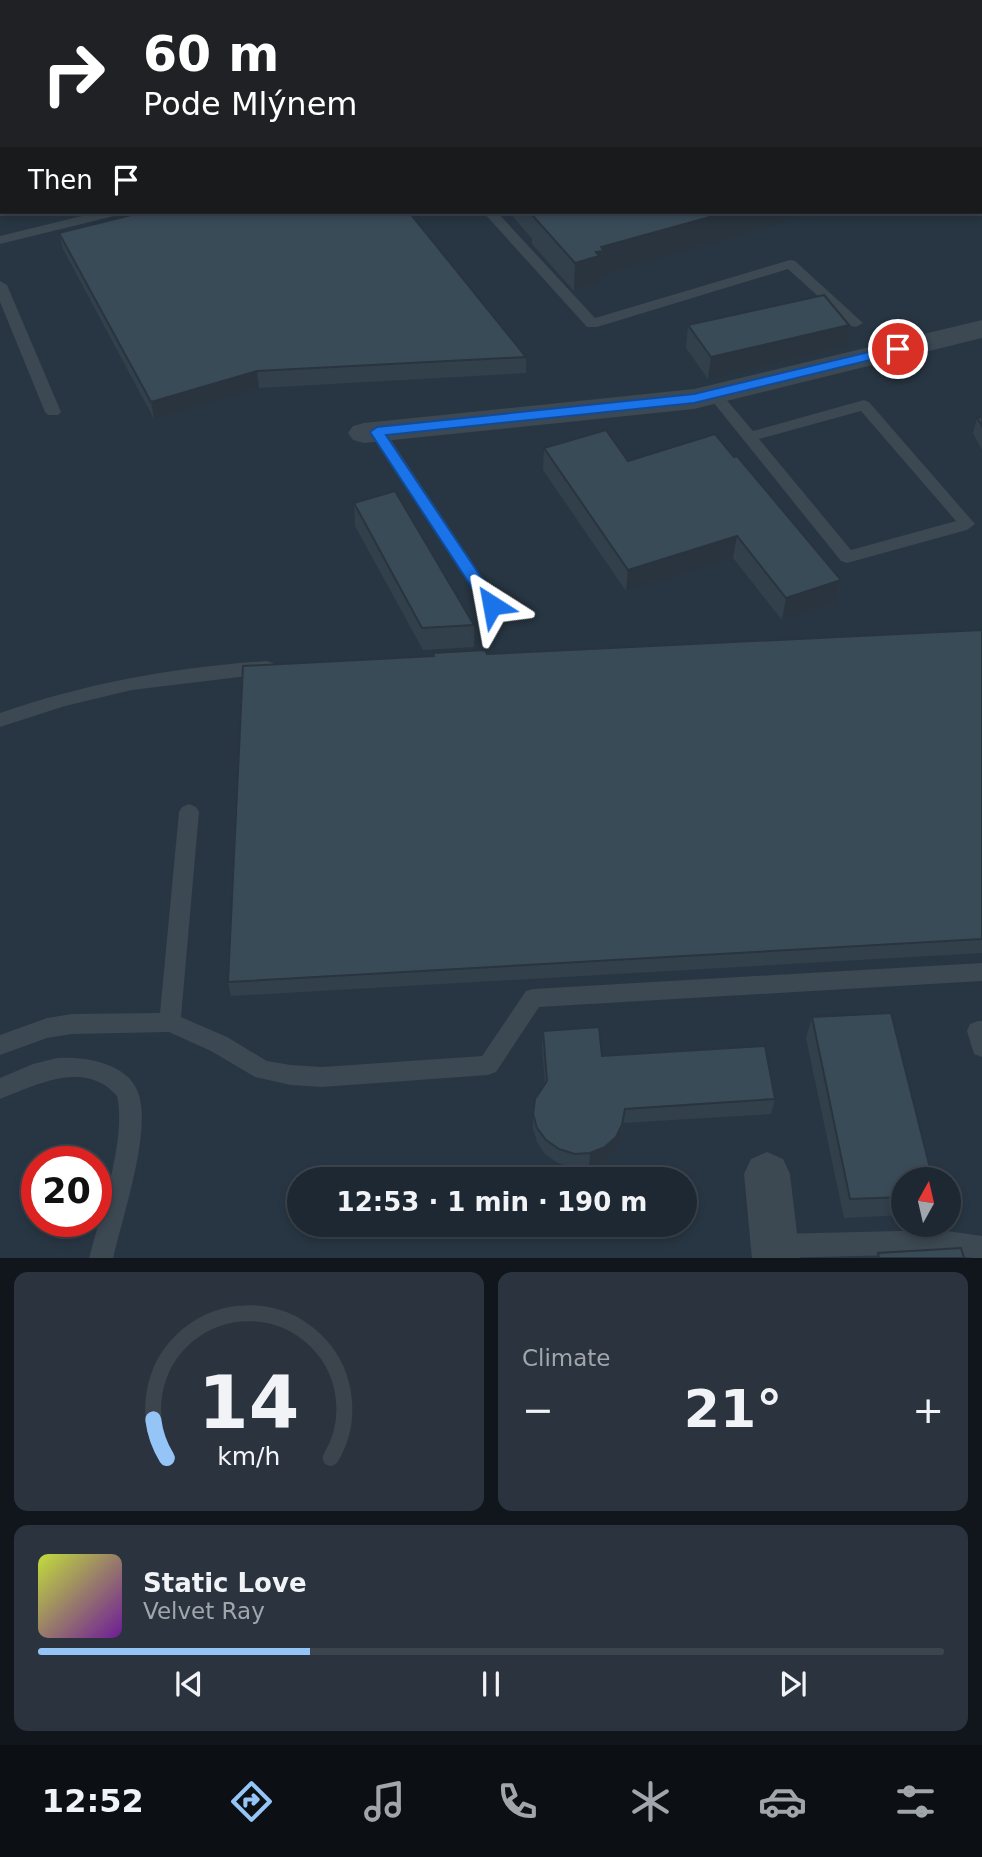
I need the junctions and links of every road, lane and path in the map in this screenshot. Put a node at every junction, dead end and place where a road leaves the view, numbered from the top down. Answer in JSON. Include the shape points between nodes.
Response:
{"nodes":[{"id":1,"x":105,"y":214,"type":"edge"},
{"id":2,"x":492,"y":214,"type":"edge"},
{"id":3,"x":0,"y":240,"type":"edge"},
{"id":4,"x":0,"y":285,"type":"edge"},
{"id":5,"x":856,"y":323,"type":"dead end"},
{"id":6,"x":982,"y":329,"type":"edge"},
{"id":7,"x":714,"y":394,"type":"junction"},
{"id":8,"x":53,"y":412,"type":"dead end"},
{"id":9,"x":370,"y":432,"type":"joint"},
{"id":10,"x":750,"y":437,"type":"junction"},
{"id":11,"x":492,"y":605,"type":"dead end"},
{"id":12,"x":282,"y":667,"type":"edge"},
{"id":13,"x":0,"y":720,"type":"edge"},
{"id":14,"x":189,"y":812,"type":"dead end"},
{"id":15,"x":982,"y":972,"type":"edge"},
{"id":16,"x":170,"y":1022,"type":"junction"},
{"id":17,"x":982,"y":1031,"type":"edge"},
{"id":18,"x":0,"y":1045,"type":"edge"},
{"id":19,"x":982,"y":1047,"type":"edge"},
{"id":20,"x":0,"y":1089,"type":"edge"},
{"id":21,"x":767,"y":1174,"type":"dead end"},
{"id":22,"x":982,"y":1248,"type":"edge"},
{"id":23,"x":776,"y":1252,"type":"edge"},
{"id":24,"x":101,"y":1258,"type":"edge"}],
"edges":[{"from":1,"to":3,"type":"lane"},
{"from":2,"to":5,"type":"lane","via":[[592,324],[790,264]]},
{"from":4,"to":8,"type":"lane"},
{"from":6,"to":7,"type":"street"},
{"from":7,"to":9,"type":"street"},
{"from":7,"to":10,"type":"lane"},
{"from":9,"to":11,"type":"lane"},
{"from":10,"to":10,"type":"lane","via":[[864,405],[967,524],[847,557]]},
{"from":12,"to":13,"type":"lane","via":[[147,680]]},
{"from":14,"to":16,"type":"lane"},
{"from":15,"to":16,"type":"lane","via":[[533,998],[488,1065],[322,1077],[263,1070]]},
{"from":16,"to":18,"type":"lane","via":[[72,1024]]},
{"from":17,"to":19,"type":"lane","via":[[978,1031]]},
{"from":20,"to":24,"type":"lane","via":[[22,1077],[81,1067],[112,1077],[128,1094],[132,1121]]},
{"from":21,"to":23,"type":"street"},
{"from":22,"to":23,"type":"lane","via":[[940,1242]]}]}
